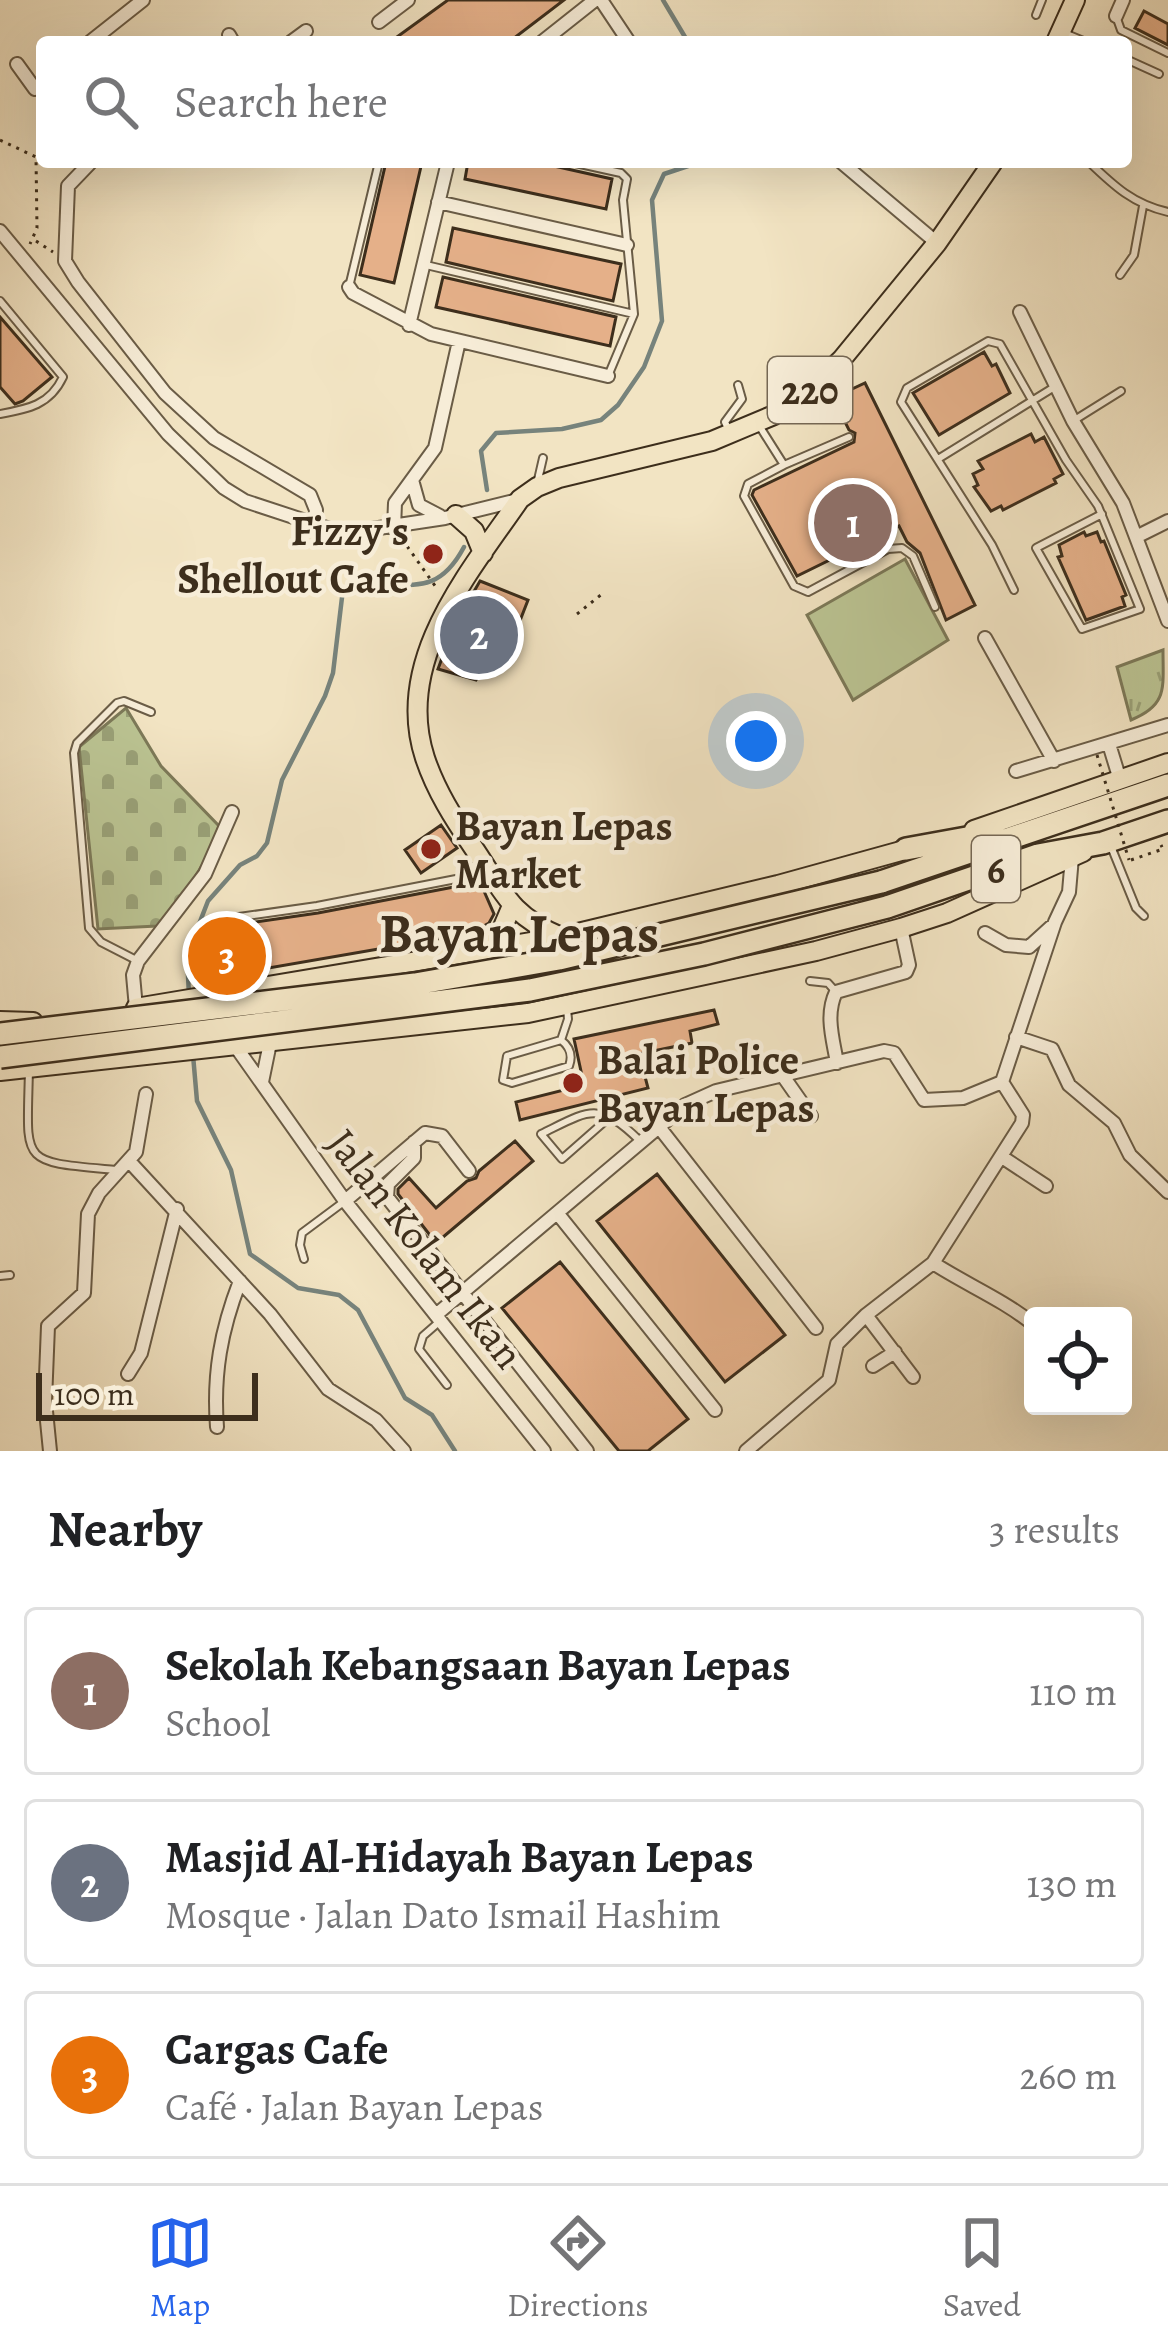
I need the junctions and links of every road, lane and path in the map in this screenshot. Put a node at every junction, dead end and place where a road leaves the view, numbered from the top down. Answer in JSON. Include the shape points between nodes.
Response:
{"nodes":[{"id":1,"x":143,"y":0,"type":"edge"},
{"id":2,"x":408,"y":0,"type":"edge"},
{"id":3,"x":598,"y":0,"type":"edge"},
{"id":4,"x":1042,"y":0,"type":"edge"},
{"id":5,"x":1076,"y":0,"type":"edge"},
{"id":6,"x":1123,"y":0,"type":"edge"},
{"id":7,"x":1036,"y":16,"type":"dead end"},
{"id":8,"x":1116,"y":16,"type":"joint"},
{"id":9,"x":380,"y":22,"type":"dead end"},
{"id":10,"x":306,"y":31,"type":"dead end"},
{"id":11,"x":98,"y":36,"type":"edge"},
{"id":12,"x":299,"y":36,"type":"edge"},
{"id":13,"x":550,"y":36,"type":"edge"},
{"id":14,"x":625,"y":36,"type":"edge"},
{"id":15,"x":1059,"y":36,"type":"edge"},
{"id":16,"x":1168,"y":53,"type":"edge"},
{"id":17,"x":1132,"y":62,"type":"edge"},
{"id":18,"x":17,"y":64,"type":"dead end"},
{"id":19,"x":1160,"y":74,"type":"dead end"},
{"id":20,"x":36,"y":86,"type":"edge"},
{"id":21,"x":0,"y":140,"type":"edge"},
{"id":22,"x":36,"y":157,"type":"edge"},
{"id":23,"x":37,"y":168,"type":"edge"},
{"id":24,"x":83,"y":168,"type":"edge"},
{"id":25,"x":378,"y":168,"type":"edge"},
{"id":26,"x":446,"y":168,"type":"edge"},
{"id":27,"x":595,"y":168,"type":"edge"},
{"id":28,"x":848,"y":168,"type":"edge"},
{"id":29,"x":989,"y":168,"type":"edge"},
{"id":30,"x":1095,"y":168,"type":"edge"},
{"id":31,"x":438,"y":202,"type":"junction"},
{"id":32,"x":1143,"y":205,"type":"junction"},
{"id":33,"x":1168,"y":212,"type":"edge"},
{"id":34,"x":0,"y":231,"type":"edge"},
{"id":35,"x":34,"y":240,"type":"junction"},
{"id":36,"x":938,"y":243,"type":"junction"},
{"id":37,"x":627,"y":245,"type":"junction"},
{"id":38,"x":22,"y":255,"type":"junction"},
{"id":39,"x":65,"y":261,"type":"junction"},
{"id":40,"x":423,"y":264,"type":"junction"},
{"id":41,"x":1120,"y":275,"type":"dead end"},
{"id":42,"x":349,"y":286,"type":"joint"},
{"id":43,"x":0,"y":301,"type":"edge"},
{"id":44,"x":1020,"y":312,"type":"dead end"},
{"id":45,"x":634,"y":314,"type":"junction"},
{"id":46,"x":409,"y":325,"type":"junction"},
{"id":47,"x":459,"y":341,"type":"junction"},
{"id":48,"x":608,"y":376,"type":"joint"},
{"id":49,"x":738,"y":385,"type":"dead end"},
{"id":50,"x":1056,"y":386,"type":"junction"},
{"id":51,"x":1121,"y":391,"type":"dead end"},
{"id":52,"x":1033,"y":400,"type":"junction"},
{"id":53,"x":0,"y":414,"type":"edge"},
{"id":54,"x":1073,"y":421,"type":"junction"},
{"id":55,"x":758,"y":422,"type":"junction"},
{"id":56,"x":730,"y":434,"type":"junction"},
{"id":57,"x":848,"y":437,"type":"dead end"},
{"id":58,"x":543,"y":458,"type":"dead end"},
{"id":59,"x":938,"y":459,"type":"junction"},
{"id":60,"x":784,"y":465,"type":"junction"},
{"id":61,"x":412,"y":478,"type":"junction"},
{"id":62,"x":528,"y":493,"type":"junction"},
{"id":63,"x":1102,"y":514,"type":"junction"},
{"id":64,"x":451,"y":517,"type":"junction"},
{"id":65,"x":1168,"y":521,"type":"edge"},
{"id":66,"x":314,"y":525,"type":"junction"},
{"id":67,"x":394,"y":527,"type":"junction"},
{"id":68,"x":1138,"y":536,"type":"junction"},
{"id":69,"x":483,"y":553,"type":"junction"},
{"id":70,"x":1014,"y":590,"type":"dead end"},
{"id":71,"x":440,"y":592,"type":"dead end"},
{"id":72,"x":602,"y":593,"type":"dead end"},
{"id":73,"x":1161,"y":600,"type":"junction"},
{"id":74,"x":935,"y":607,"type":"dead end"},
{"id":75,"x":1140,"y":609,"type":"junction"},
{"id":76,"x":577,"y":614,"type":"dead end"},
{"id":77,"x":1168,"y":621,"type":"edge"},
{"id":78,"x":985,"y":638,"type":"dead end"},
{"id":79,"x":151,"y":712,"type":"dead end"},
{"id":80,"x":1168,"y":725,"type":"edge"},
{"id":81,"x":1109,"y":744,"type":"junction"},
{"id":82,"x":1097,"y":755,"type":"dead end"},
{"id":83,"x":1054,"y":761,"type":"junction"},
{"id":84,"x":1168,"y":763,"type":"edge"},
{"id":85,"x":1016,"y":771,"type":"dead end"},
{"id":86,"x":1120,"y":779,"type":"junction"},
{"id":87,"x":1168,"y":785,"type":"edge"},
{"id":88,"x":1095,"y":811,"type":"junction"},
{"id":89,"x":232,"y":812,"type":"dead end"},
{"id":90,"x":1168,"y":821,"type":"edge"},
{"id":91,"x":1106,"y":842,"type":"junction"},
{"id":92,"x":906,"y":849,"type":"junction"},
{"id":93,"x":1163,"y":849,"type":"dead end"},
{"id":94,"x":1072,"y":857,"type":"junction"},
{"id":95,"x":490,"y":872,"type":"junction"},
{"id":96,"x":512,"y":908,"type":"junction"},
{"id":97,"x":1144,"y":916,"type":"dead end"},
{"id":98,"x":1055,"y":922,"type":"junction"},
{"id":99,"x":902,"y":928,"type":"junction"},
{"id":100,"x":985,"y":934,"type":"dead end"},
{"id":101,"x":561,"y":937,"type":"junction"},
{"id":102,"x":480,"y":953,"type":"junction"},
{"id":103,"x":138,"y":961,"type":"junction"},
{"id":104,"x":344,"y":976,"type":"junction"},
{"id":105,"x":311,"y":981,"type":"junction"},
{"id":106,"x":810,"y":981,"type":"dead end"},
{"id":107,"x":836,"y":992,"type":"junction"},
{"id":108,"x":197,"y":998,"type":"junction"},
{"id":109,"x":566,"y":1005,"type":"junction"},
{"id":110,"x":136,"y":1008,"type":"junction"},
{"id":111,"x":0,"y":1028,"type":"edge"},
{"id":112,"x":351,"y":1034,"type":"junction"},
{"id":113,"x":1016,"y":1036,"type":"junction"},
{"id":114,"x":317,"y":1038,"type":"junction"},
{"id":115,"x":561,"y":1040,"type":"junction"},
{"id":116,"x":270,"y":1043,"type":"junction"},
{"id":117,"x":236,"y":1047,"type":"junction"},
{"id":118,"x":0,"y":1057,"type":"edge"},
{"id":119,"x":836,"y":1063,"type":"junction"},
{"id":120,"x":29,"y":1068,"type":"junction"},
{"id":121,"x":0,"y":1071,"type":"edge"},
{"id":122,"x":783,"y":1076,"type":"junction"},
{"id":123,"x":262,"y":1082,"type":"junction"},
{"id":124,"x":1002,"y":1082,"type":"junction"},
{"id":125,"x":146,"y":1094,"type":"dead end"},
{"id":126,"x":612,"y":1115,"type":"junction"},
{"id":127,"x":811,"y":1116,"type":"dead end"},
{"id":128,"x":659,"y":1126,"type":"junction"},
{"id":129,"x":414,"y":1142,"type":"junction"},
{"id":130,"x":642,"y":1142,"type":"junction"},
{"id":131,"x":1002,"y":1157,"type":"junction"},
{"id":132,"x":125,"y":1166,"type":"junction"},
{"id":133,"x":469,"y":1171,"type":"dead end"},
{"id":134,"x":1046,"y":1186,"type":"dead end"},
{"id":135,"x":1168,"y":1192,"type":"edge"},
{"id":136,"x":345,"y":1201,"type":"junction"},
{"id":137,"x":177,"y":1209,"type":"junction"},
{"id":138,"x":559,"y":1214,"type":"junction"},
{"id":139,"x":304,"y":1258,"type":"dead end"},
{"id":140,"x":933,"y":1263,"type":"junction"},
{"id":141,"x":10,"y":1275,"type":"dead end"},
{"id":142,"x":0,"y":1276,"type":"edge"},
{"id":143,"x":240,"y":1281,"type":"junction"},
{"id":144,"x":463,"y":1294,"type":"junction"},
{"id":145,"x":866,"y":1315,"type":"junction"},
{"id":146,"x":440,"y":1317,"type":"junction"},
{"id":147,"x":1024,"y":1317,"type":"edge"},
{"id":148,"x":816,"y":1328,"type":"dead end"},
{"id":149,"x":895,"y":1352,"type":"junction"},
{"id":150,"x":873,"y":1366,"type":"dead end"},
{"id":151,"x":128,"y":1374,"type":"dead end"},
{"id":152,"x":914,"y":1377,"type":"dead end"},
{"id":153,"x":447,"y":1385,"type":"dead end"},
{"id":154,"x":715,"y":1410,"type":"dead end"},
{"id":155,"x":217,"y":1427,"type":"dead end"},
{"id":156,"x":400,"y":1450,"type":"edge"},
{"id":157,"x":50,"y":1451,"type":"edge"},
{"id":158,"x":544,"y":1451,"type":"edge"},
{"id":159,"x":587,"y":1451,"type":"edge"},
{"id":160,"x":746,"y":1451,"type":"edge"}],
"edges":[{"from":1,"to":11,"type":"street"},
{"from":2,"to":9,"type":"street"},
{"from":3,"to":13,"type":"street"},
{"from":3,"to":14,"type":"street"},
{"from":4,"to":7,"type":"lane"},
{"from":5,"to":15,"type":"main road"},
{"from":6,"to":8,"type":"street"},
{"from":8,"to":16,"type":"lane","via":[[1121,30]]},
{"from":10,"to":12,"type":"street"},
{"from":17,"to":19,"type":"lane"},
{"from":18,"to":20,"type":"street"},
{"from":21,"to":22,"type":"path"},
{"from":23,"to":35,"type":"path"},
{"from":24,"to":39,"type":"street","via":[[68,186]]},
{"from":25,"to":42,"type":"lane"},
{"from":26,"to":31,"type":"street"},
{"from":27,"to":37,"type":"lane","via":[[626,176]]},
{"from":28,"to":36,"type":"street"},
{"from":29,"to":36,"type":"main road","number":"220"},
{"from":30,"to":32,"type":"lane"},
{"from":31,"to":37,"type":"street"},
{"from":31,"to":40,"type":"street"},
{"from":32,"to":33,"type":"lane"},
{"from":32,"to":41,"type":"lane","via":[[1135,255]]},
{"from":34,"to":38,"type":"street"},
{"from":35,"to":38,"type":"path"},
{"from":35,"to":39,"type":"path"},
{"from":36,"to":55,"type":"main road","number":"220","via":[[822,381]]},
{"from":37,"to":45,"type":"lane"},
{"from":38,"to":66,"type":"street","via":[[201,468],[245,501]]},
{"from":39,"to":66,"type":"street","via":[[166,393],[214,438],[310,494]]},
{"from":40,"to":45,"type":"lane"},
{"from":40,"to":46,"type":"street"},
{"from":42,"to":46,"type":"street"},
{"from":43,"to":53,"type":"lane","via":[[63,377],[37,407]]},
{"from":44,"to":50,"type":"street"},
{"from":45,"to":48,"type":"lane"},
{"from":46,"to":47,"type":"street"},
{"from":47,"to":48,"type":"street"},
{"from":47,"to":61,"type":"street","via":[[436,448]]},
{"from":49,"to":56,"type":"lane","via":[[742,399],[725,422]]},
{"from":50,"to":52,"type":"lane"},
{"from":50,"to":54,"type":"street"},
{"from":51,"to":54,"type":"lane"},
{"from":52,"to":59,"type":"lane"},
{"from":52,"to":59,"type":"lane","via":[[995,340],[907,388],[901,402]]},
{"from":52,"to":63,"type":"lane"},
{"from":54,"to":68,"type":"street"},
{"from":55,"to":56,"type":"main road","number":"220"},
{"from":55,"to":60,"type":"lane"},
{"from":56,"to":62,"type":"main road","number":"220"},
{"from":57,"to":60,"type":"lane"},
{"from":58,"to":62,"type":"lane"},
{"from":59,"to":70,"type":"lane"},
{"from":60,"to":74,"type":"lane","via":[[748,484],[744,496],[794,586],[808,592],[902,548]]},
{"from":61,"to":64,"type":"street","via":[[418,505]]},
{"from":61,"to":67,"type":"street","via":[[395,503]]},
{"from":62,"to":64,"type":"street"},
{"from":62,"to":69,"type":"main road"},
{"from":63,"to":75,"type":"lane"},
{"from":63,"to":75,"type":"lane","via":[[1036,548],[1082,629]]},
{"from":64,"to":67,"type":"street"},
{"from":64,"to":69,"type":"main road","via":[[474,531]]},
{"from":65,"to":68,"type":"street"},
{"from":66,"to":67,"type":"street","via":[[352,532]]},
{"from":67,"to":71,"type":"path"},
{"from":68,"to":73,"type":"street"},
{"from":69,"to":95,"type":"main road","via":[[437,627],[419,723],[444,804]]},
{"from":72,"to":76,"type":"path"},
{"from":73,"to":75,"type":"lane"},
{"from":73,"to":77,"type":"street"},
{"from":78,"to":83,"type":"street"},
{"from":79,"to":103,"type":"lane","via":[[117,703],[74,753],[88,928]]},
{"from":80,"to":81,"type":"street"},
{"from":81,"to":83,"type":"street"},
{"from":81,"to":86,"type":"street"},
{"from":82,"to":93,"type":"path","bridge":true,"via":[[1129,860]]},
{"from":83,"to":85,"type":"street"},
{"from":84,"to":86,"type":"main road"},
{"from":86,"to":92,"type":"main road"},
{"from":87,"to":88,"type":"highway","number":"6"},
{"from":88,"to":92,"type":"highway"},
{"from":88,"to":111,"type":"highway","number":"6","bridge":true,"via":[[881,882],[539,963],[415,984]]},
{"from":89,"to":103,"type":"street","via":[[206,874]]},
{"from":90,"to":91,"type":"highway","number":"6"},
{"from":91,"to":94,"type":"main road"},
{"from":91,"to":97,"type":"lane"},
{"from":91,"to":118,"type":"highway","number":"6","bridge":true,"via":[[1038,855],[887,907],[530,990]]},
{"from":92,"to":101,"type":"main road"},
{"from":94,"to":98,"type":"street"},
{"from":94,"to":99,"type":"main road"},
{"from":95,"to":96,"type":"main road"},
{"from":95,"to":108,"type":"lane","via":[[218,920]]},
{"from":96,"to":101,"type":"main road"},
{"from":96,"to":102,"type":"main road"},
{"from":98,"to":100,"type":"street","via":[[1029,947]]},
{"from":98,"to":113,"type":"street"},
{"from":99,"to":107,"type":"street","via":[[906,972]]},
{"from":99,"to":109,"type":"main road"},
{"from":101,"to":102,"type":"main road"},
{"from":102,"to":104,"type":"main road"},
{"from":103,"to":110,"type":"street"},
{"from":104,"to":105,"type":"main road"},
{"from":104,"to":112,"type":"main road","via":[[335,1011]]},
{"from":105,"to":108,"type":"main road"},
{"from":105,"to":114,"type":"main road","via":[[326,1002]]},
{"from":106,"to":107,"type":"lane"},
{"from":107,"to":119,"type":"street","via":[[829,1015]]},
{"from":108,"to":110,"type":"main road"},
{"from":109,"to":112,"type":"main road"},
{"from":109,"to":115,"type":"lane"},
{"from":110,"to":111,"type":"main road"},
{"from":112,"to":114,"type":"main road"},
{"from":113,"to":124,"type":"street"},
{"from":113,"to":135,"type":"street","via":[[1052,1049],[1069,1085],[1114,1124],[1130,1155]]},
{"from":114,"to":116,"type":"main road"},
{"from":115,"to":115,"type":"lane","via":[[507,1056],[502,1080],[569,1066]]},
{"from":116,"to":117,"type":"main road"},
{"from":116,"to":123,"type":"street"},
{"from":117,"to":120,"type":"main road"},
{"from":117,"to":123,"type":"street","name":"Jalan Kolam Ikan"},
{"from":119,"to":122,"type":"street"},
{"from":119,"to":124,"type":"street","via":[[894,1053],[924,1100],[963,1098]]},
{"from":120,"to":121,"type":"main road"},
{"from":120,"to":132,"type":"lane","via":[[32,1151],[51,1165]]},
{"from":122,"to":127,"type":"street"},
{"from":122,"to":128,"type":"street","via":[[698,1098]]},
{"from":123,"to":136,"type":"street","name":"Jalan Kolam Ikan"},
{"from":124,"to":131,"type":"street","via":[[1023,1119]]},
{"from":125,"to":132,"type":"street","via":[[140,1142]]},
{"from":126,"to":126,"type":"lane","via":[[584,1113],[541,1134],[562,1159]]},
{"from":126,"to":130,"type":"lane"},
{"from":128,"to":130,"type":"street"},
{"from":128,"to":148,"type":"street"},
{"from":129,"to":133,"type":"street","via":[[425,1133],[442,1136]]},
{"from":129,"to":136,"type":"street"},
{"from":129,"to":144,"type":"street","via":[[414,1158],[388,1184],[387,1197]]},
{"from":130,"to":138,"type":"street"},
{"from":131,"to":134,"type":"street"},
{"from":131,"to":140,"type":"street"},
{"from":132,"to":137,"type":"street"},
{"from":132,"to":157,"type":"street","via":[[88,1214],[84,1293],[48,1326]]},
{"from":136,"to":139,"type":"lane","via":[[302,1233]]},
{"from":136,"to":146,"type":"street","name":"Jalan Kolam Ikan"},
{"from":137,"to":143,"type":"street"},
{"from":137,"to":151,"type":"street","via":[[141,1353]]},
{"from":138,"to":144,"type":"street"},
{"from":138,"to":154,"type":"street"},
{"from":140,"to":145,"type":"street"},
{"from":140,"to":147,"type":"street"},
{"from":141,"to":142,"type":"lane"},
{"from":143,"to":155,"type":"street","via":[[214,1379]]},
{"from":143,"to":156,"type":"street","via":[[328,1389],[376,1420]]},
{"from":144,"to":146,"type":"street"},
{"from":144,"to":159,"type":"street"},
{"from":145,"to":149,"type":"street"},
{"from":145,"to":160,"type":"street","via":[[837,1344],[829,1380]]},
{"from":146,"to":153,"type":"lane","via":[[419,1349]]},
{"from":146,"to":158,"type":"street","name":"Jalan Kolam Ikan"},
{"from":149,"to":150,"type":"street"},
{"from":149,"to":152,"type":"street"}]}
